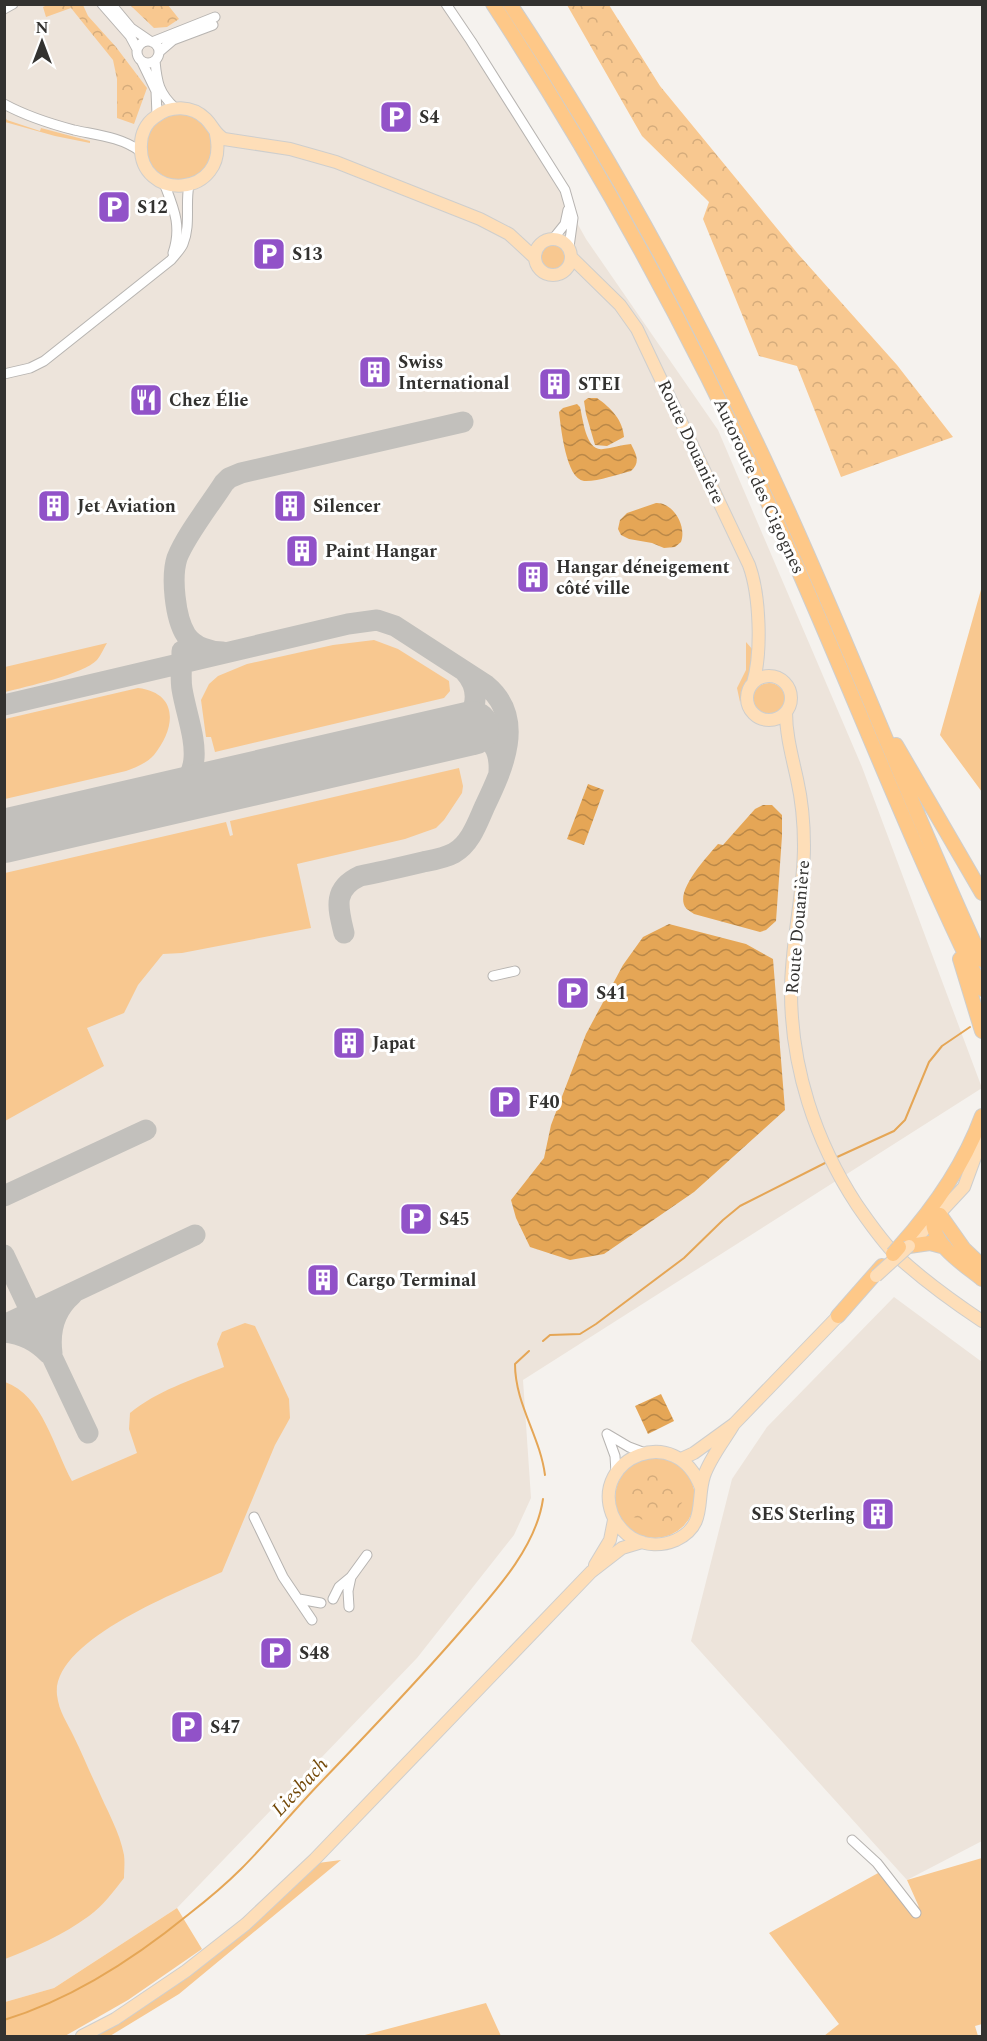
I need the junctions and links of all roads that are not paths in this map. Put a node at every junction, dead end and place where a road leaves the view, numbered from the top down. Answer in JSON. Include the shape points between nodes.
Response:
{"nodes":[{"id":1,"x":14,"y":4,"type":"edge"},
{"id":2,"x":102,"y":4,"type":"edge"},
{"id":3,"x":111,"y":4,"type":"edge"},
{"id":4,"x":446,"y":4,"type":"edge"},
{"id":5,"x":493,"y":4,"type":"edge"},
{"id":6,"x":510,"y":4,"type":"edge"},
{"id":7,"x":4,"y":9,"type":"edge"},
{"id":8,"x":151,"y":41,"type":"junction"},
{"id":9,"x":137,"y":49,"type":"junction"},
{"id":10,"x":157,"y":57,"type":"junction"},
{"id":11,"x":142,"y":62,"type":"junction"},
{"id":12,"x":4,"y":104,"type":"edge"},
{"id":13,"x":175,"y":108,"type":"junction"},
{"id":14,"x":157,"y":115,"type":"junction"},
{"id":15,"x":216,"y":134,"type":"junction"},
{"id":16,"x":255,"y":144,"type":"junction"},
{"id":17,"x":140,"y":151,"type":"junction"},
{"id":18,"x":218,"y":154,"type":"junction"},
{"id":19,"x":164,"y":183,"type":"junction"},
{"id":20,"x":189,"y":185,"type":"junction"},
{"id":21,"x":570,"y":205,"type":"junction"},
{"id":22,"x":509,"y":234,"type":"junction"},
{"id":23,"x":548,"y":240,"type":"junction"},
{"id":24,"x":570,"y":252,"type":"junction"},
{"id":25,"x":535,"y":258,"type":"junction"},
{"id":26,"x":171,"y":260,"type":"junction"},
{"id":27,"x":561,"y":273,"type":"junction"},
{"id":28,"x":597,"y":283,"type":"junction"},
{"id":29,"x":4,"y":374,"type":"edge"},
{"id":30,"x":758,"y":652,"type":"junction"},
{"id":31,"x":774,"y":676,"type":"junction"},
{"id":32,"x":753,"y":683,"type":"junction"},
{"id":33,"x":873,"y":705,"type":"junction"},
{"id":34,"x":786,"y":712,"type":"junction"},
{"id":35,"x":768,"y":720,"type":"junction"},
{"id":36,"x":790,"y":753,"type":"junction"},
{"id":37,"x":982,"y":893,"type":"edge"},
{"id":38,"x":946,"y":917,"type":"junction"},
{"id":39,"x":982,"y":960,"type":"edge"},
{"id":40,"x":515,"y":971,"type":"dead end"},
{"id":41,"x":493,"y":976,"type":"dead end"},
{"id":42,"x":982,"y":989,"type":"edge"},
{"id":43,"x":982,"y":1003,"type":"edge"},
{"id":44,"x":982,"y":1031,"type":"edge"},
{"id":45,"x":982,"y":1116,"type":"edge"},
{"id":46,"x":982,"y":1138,"type":"edge"},
{"id":47,"x":937,"y":1218,"type":"junction"},
{"id":48,"x":904,"y":1246,"type":"junction"},
{"id":49,"x":945,"y":1247,"type":"junction"},
{"id":50,"x":982,"y":1266,"type":"edge"},
{"id":51,"x":982,"y":1279,"type":"edge"},
{"id":52,"x":838,"y":1316,"type":"junction"},
{"id":53,"x":982,"y":1322,"type":"edge"},
{"id":54,"x":734,"y":1424,"type":"junction"},
{"id":55,"x":645,"y":1453,"type":"junction"},
{"id":56,"x":681,"y":1458,"type":"junction"},
{"id":57,"x":616,"y":1473,"type":"junction"},
{"id":58,"x":701,"y":1488,"type":"junction"},
{"id":59,"x":254,"y":1517,"type":"dead end"},
{"id":60,"x":614,"y":1520,"type":"junction"},
{"id":61,"x":642,"y":1542,"type":"junction"},
{"id":62,"x":367,"y":1555,"type":"dead end"},
{"id":63,"x":591,"y":1572,"type":"junction"},
{"id":64,"x":351,"y":1577,"type":"junction"},
{"id":65,"x":299,"y":1599,"type":"junction"},
{"id":66,"x":333,"y":1599,"type":"dead end"},
{"id":67,"x":321,"y":1603,"type":"dead end"},
{"id":68,"x":349,"y":1607,"type":"dead end"},
{"id":69,"x":312,"y":1620,"type":"dead end"},
{"id":70,"x":852,"y":1840,"type":"dead end"},
{"id":71,"x":916,"y":1913,"type":"dead end"},
{"id":72,"x":81,"y":2037,"type":"edge"}],
"edges":[{"from":1,"to":7,"type":"street"},
{"from":2,"to":9,"type":"street"},
{"from":3,"to":8,"type":"street","via":[[131,28]]},
{"from":4,"to":21,"type":"street","via":[[565,190]]},
{"from":5,"to":38,"type":"highway","name":"Autoroute des Cigognes","via":[[630,230],[711,382],[789,549]]},
{"from":6,"to":33,"type":"highway","name":"Autoroute des Cigognes","via":[[643,222],[724,376]]},
{"from":8,"to":9,"type":"street"},
{"from":8,"to":10,"type":"street","via":[[157,46]]},
{"from":8,"to":10,"type":"street","via":[[214,21],[173,39]]},
{"from":9,"to":11,"type":"street"},
{"from":10,"to":11,"type":"street","via":[[148,64]]},
{"from":10,"to":13,"type":"street","via":[[158,84],[164,98]]},
{"from":11,"to":14,"type":"street","via":[[156,91]]},
{"from":12,"to":17,"type":"street","via":[[62,126],[130,144]]},
{"from":13,"to":14,"type":"main road"},
{"from":13,"to":15,"type":"main road","via":[[205,117]]},
{"from":14,"to":17,"type":"main road","via":[[145,128]]},
{"from":15,"to":16,"type":"main road","via":[[224,140]]},
{"from":15,"to":18,"type":"main road"},
{"from":16,"to":18,"type":"main road"},
{"from":16,"to":22,"type":"main road","via":[[325,158],[463,211]]},
{"from":17,"to":19,"type":"main road","via":[[148,171]]},
{"from":18,"to":20,"type":"main road","via":[[205,177]]},
{"from":19,"to":20,"type":"main road"},
{"from":19,"to":26,"type":"street","via":[[176,217],[178,238]]},
{"from":20,"to":26,"type":"street","via":[[183,245]]},
{"from":21,"to":23,"type":"street","via":[[565,224]]},
{"from":21,"to":24,"type":"street"},
{"from":22,"to":23,"type":"main road"},
{"from":22,"to":25,"type":"main road"},
{"from":23,"to":24,"type":"main road","via":[[564,242]]},
{"from":23,"to":25,"type":"main road","via":[[536,249]]},
{"from":24,"to":27,"type":"main road","via":[[569,266]]},
{"from":24,"to":28,"type":"main road","name":"Route Douanière"},
{"from":25,"to":27,"type":"main road","via":[[538,268],[547,274]]},
{"from":26,"to":29,"type":"street","via":[[49,357],[30,368]]},
{"from":27,"to":28,"type":"main road","name":"Route Douanière"},
{"from":28,"to":30,"type":"main road","name":"Route Douanière","via":[[637,329],[745,556],[755,589]]},
{"from":30,"to":31,"type":"main road"},
{"from":30,"to":32,"type":"main road","name":"Route Douanière"},
{"from":31,"to":32,"type":"main road"},
{"from":31,"to":34,"type":"main road","via":[[788,689]]},
{"from":32,"to":35,"type":"main road","via":[[748,705],[756,716]]},
{"from":33,"to":37,"type":"highway"},
{"from":33,"to":39,"type":"highway","name":"Autoroute des Cigognes","via":[[910,800]]},
{"from":34,"to":35,"type":"main road"},
{"from":34,"to":36,"type":"main road","name":"Route Douanière"},
{"from":35,"to":36,"type":"main road","name":"Route Douanière"},
{"from":36,"to":53,"type":"main road","name":"Route Douanière","via":[[800,795],[804,847],[792,961],[792,1014],[800,1072],[813,1119],[827,1154],[869,1222],[895,1253],[943,1295]]},
{"from":38,"to":42,"type":"highway","name":"Autoroute des Cigognes"},
{"from":38,"to":43,"type":"highway"},
{"from":38,"to":44,"type":"highway"},
{"from":40,"to":41,"type":"street"},
{"from":45,"to":48,"type":"highway","via":[[947,1187]]},
{"from":46,"to":47,"type":"main road","via":[[964,1187]]},
{"from":47,"to":48,"type":"main road"},
{"from":47,"to":49,"type":"highway","via":[[937,1236]]},
{"from":47,"to":50,"type":"highway"},
{"from":48,"to":49,"type":"highway","via":[[930,1243]]},
{"from":48,"to":52,"type":"main road","bridge":true},
{"from":48,"to":52,"type":"highway","bridge":true},
{"from":49,"to":51,"type":"highway"},
{"from":52,"to":54,"type":"main road"},
{"from":54,"to":56,"type":"main road"},
{"from":54,"to":58,"type":"main road"},
{"from":55,"to":56,"type":"main road","via":[[658,1451]]},
{"from":55,"to":57,"type":"main road","via":[[629,1460]]},
{"from":55,"to":57,"type":"street","via":[[607,1434]]},
{"from":56,"to":58,"type":"main road","via":[[697,1476]]},
{"from":57,"to":60,"type":"main road","via":[[609,1496]]},
{"from":58,"to":61,"type":"main road","via":[[702,1503],[687,1532],[666,1543]]},
{"from":59,"to":65,"type":"street","via":[[283,1577]]},
{"from":60,"to":61,"type":"main road","via":[[621,1530]]},
{"from":60,"to":63,"type":"main road","via":[[610,1540]]},
{"from":61,"to":63,"type":"main road","via":[[622,1548]]},
{"from":62,"to":64,"type":"street"},
{"from":63,"to":72,"type":"main road","via":[[315,1859],[246,1924],[186,1971]]},
{"from":64,"to":66,"type":"street"},
{"from":64,"to":68,"type":"street"},
{"from":65,"to":67,"type":"street"},
{"from":65,"to":69,"type":"street"},
{"from":70,"to":71,"type":"street","via":[[877,1863]]}]}
